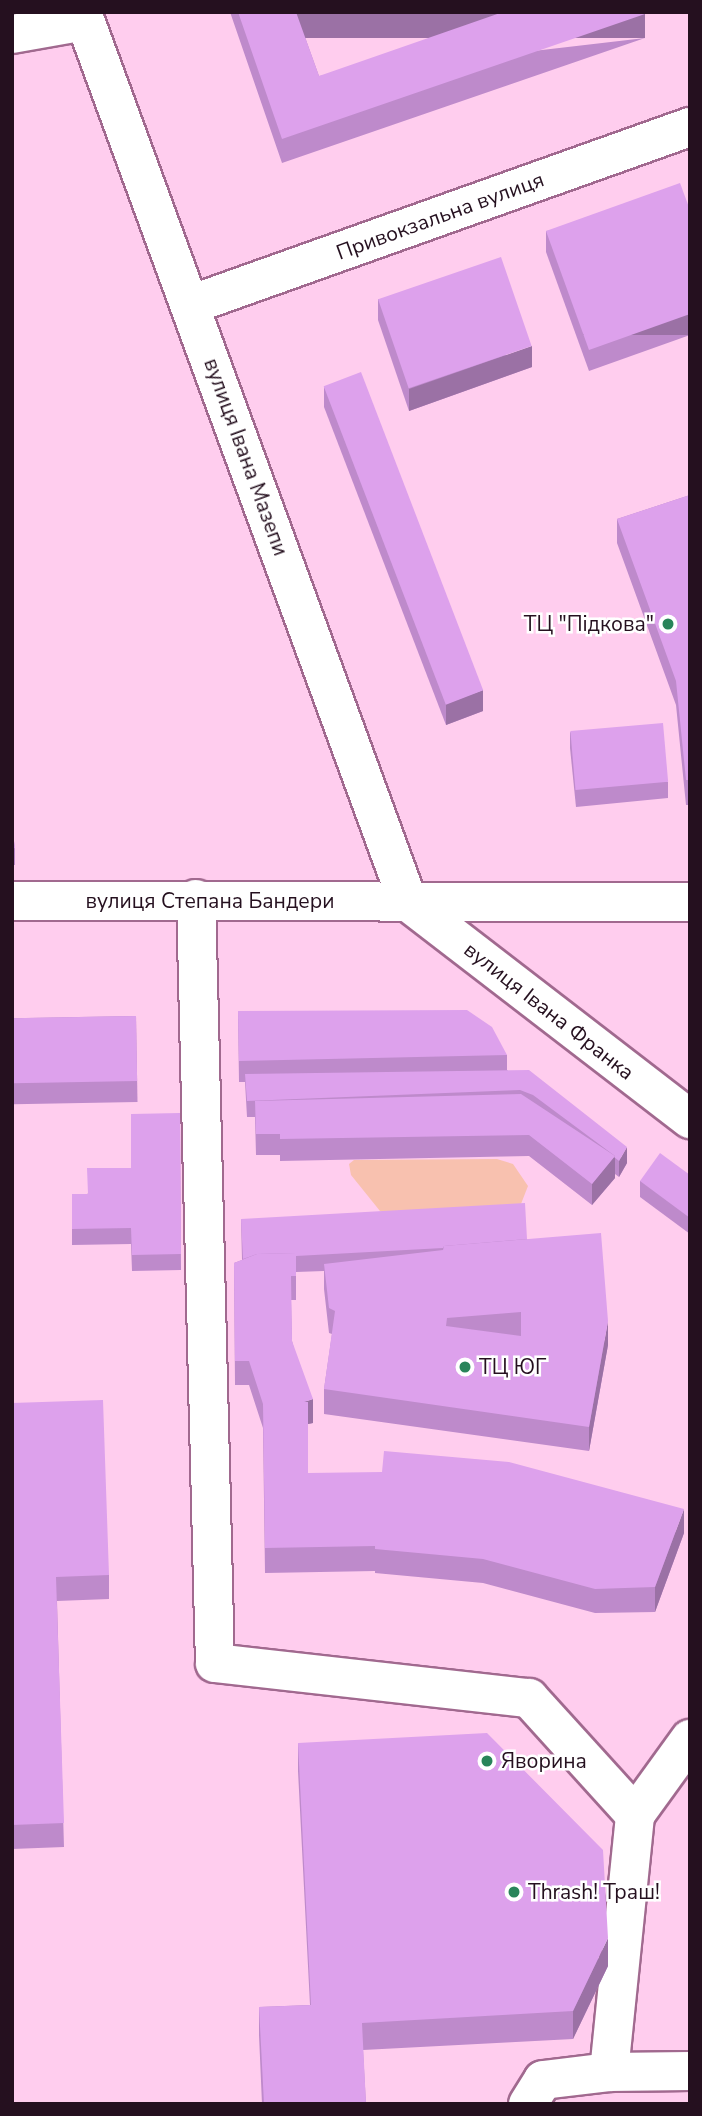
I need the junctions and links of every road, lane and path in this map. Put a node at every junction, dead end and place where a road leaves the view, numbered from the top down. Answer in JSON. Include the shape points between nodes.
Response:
{"nodes":[{"id":1,"x":84,"y":17,"type":"edge"},
{"id":2,"x":12,"y":34,"type":"edge"},
{"id":3,"x":690,"y":127,"type":"edge"},
{"id":4,"x":190,"y":305,"type":"junction"},
{"id":5,"x":196,"y":899,"type":"junction"},
{"id":6,"x":12,"y":901,"type":"edge"},
{"id":7,"x":408,"y":902,"type":"junction"},
{"id":8,"x":690,"y":902,"type":"edge"},
{"id":9,"x":690,"y":1119,"type":"edge"},
{"id":10,"x":690,"y":1739,"type":"edge"},
{"id":11,"x":635,"y":1815,"type":"junction"},
{"id":12,"x":609,"y":2071,"type":"junction"},
{"id":13,"x":690,"y":2071,"type":"edge"},
{"id":14,"x":528,"y":2104,"type":"edge"}],
"edges":[{"from":1,"to":2,"type":"street"},
{"from":1,"to":4,"type":"street","name":"вулиця Івана Мазепи"},
{"from":3,"to":4,"type":"street","name":"Привокзальна вулиця"},
{"from":4,"to":7,"type":"street","name":"вулиця Івана Мазепи"},
{"from":5,"to":6,"type":"street","name":"вулиця Степана Бандери"},
{"from":5,"to":7,"type":"street","name":"вулиця Степана Бандери"},
{"from":5,"to":11,"type":"street","via":[[215,1663],[529,1698]]},
{"from":7,"to":8,"type":"street","name":"вулиця Степана Бандери"},
{"from":7,"to":9,"type":"street","name":"вулиця Івана Франка"},
{"from":10,"to":11,"type":"street"},
{"from":11,"to":12,"type":"street"},
{"from":12,"to":13,"type":"street"},
{"from":12,"to":14,"type":"street","via":[[543,2080]]}]}
